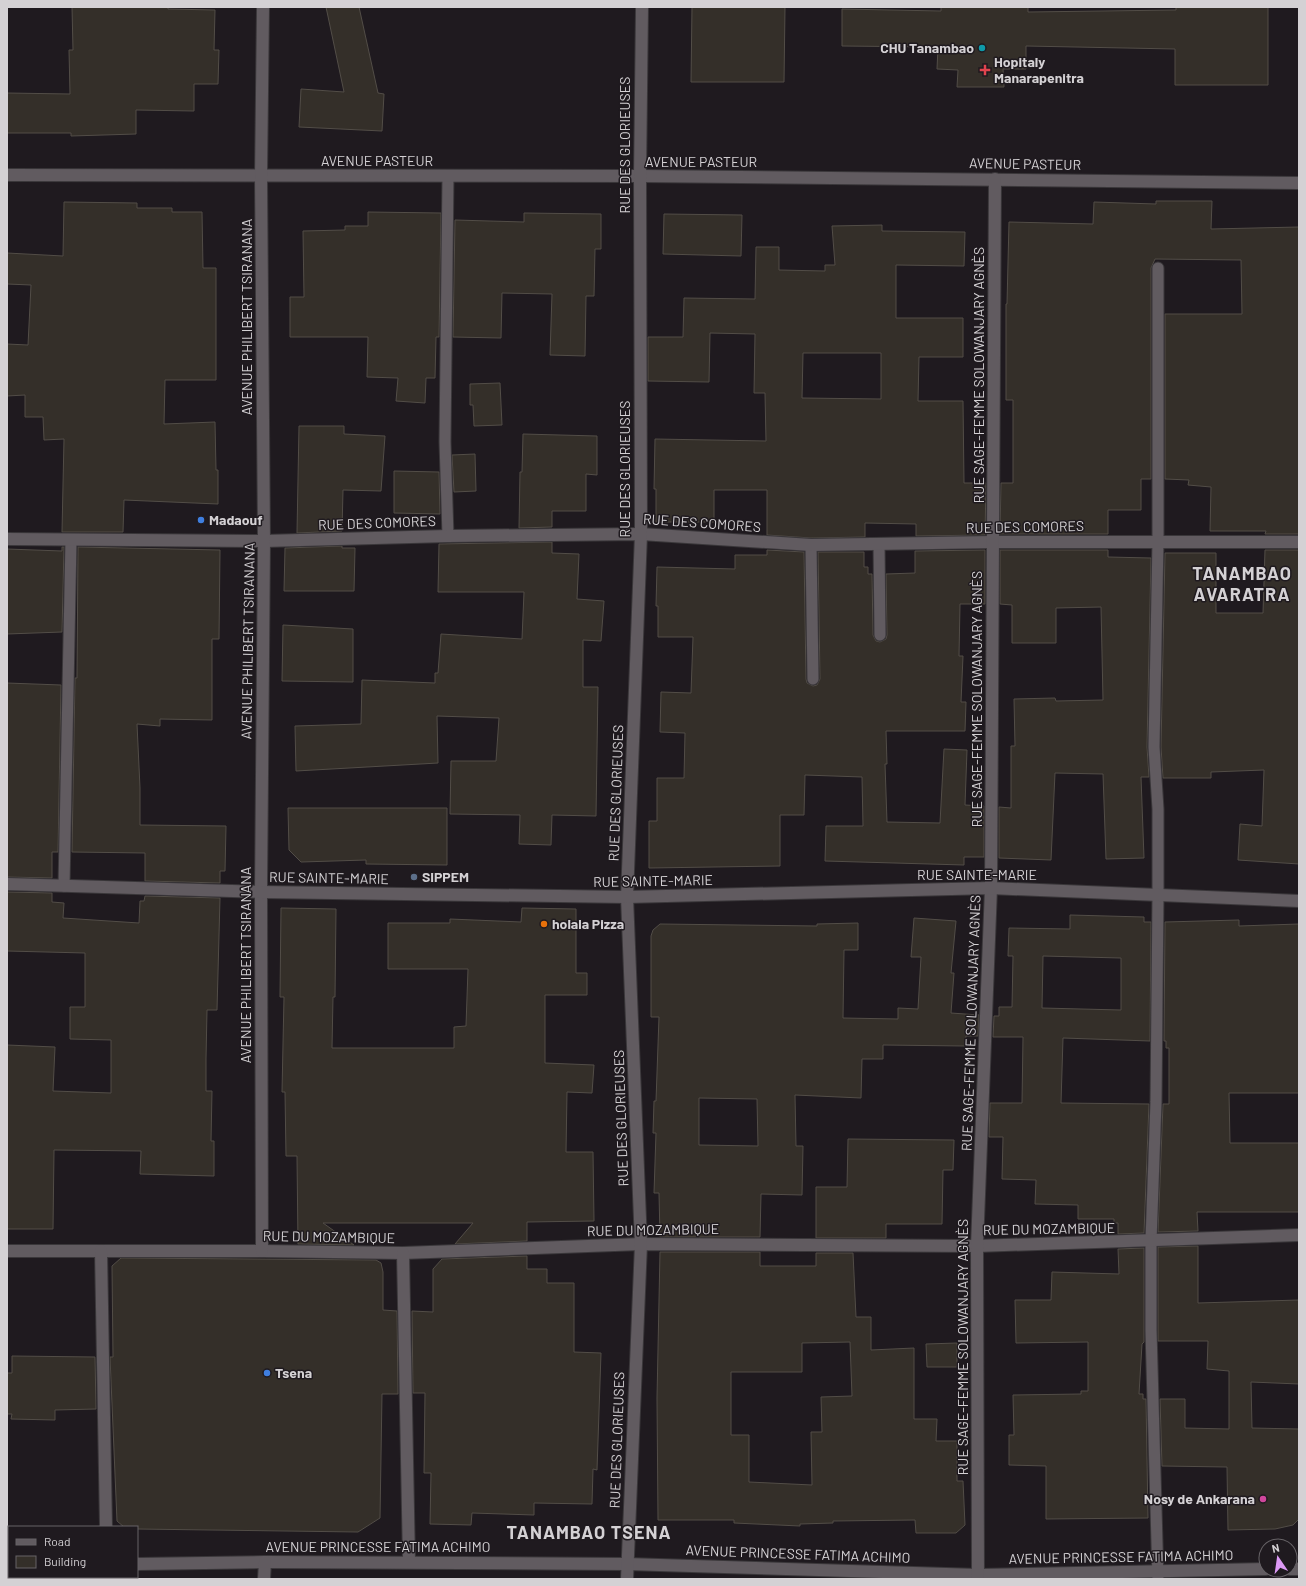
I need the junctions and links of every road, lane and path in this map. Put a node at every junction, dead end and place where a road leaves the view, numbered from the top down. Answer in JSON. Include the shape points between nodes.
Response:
{"nodes":[{"id":1,"x":263,"y":7,"type":"edge"},
{"id":2,"x":642,"y":7,"type":"edge"},
{"id":3,"x":7,"y":175,"type":"edge"},
{"id":4,"x":448,"y":176,"type":"junction"},
{"id":5,"x":640,"y":176,"type":"junction"},
{"id":6,"x":261,"y":177,"type":"junction"},
{"id":7,"x":995,"y":179,"type":"junction"},
{"id":8,"x":1299,"y":183,"type":"edge"},
{"id":9,"x":1158,"y":268,"type":"dead end"},
{"id":10,"x":641,"y":534,"type":"junction"},
{"id":11,"x":448,"y":536,"type":"junction"},
{"id":12,"x":7,"y":539,"type":"edge"},
{"id":13,"x":72,"y":540,"type":"junction"},
{"id":14,"x":264,"y":541,"type":"junction"},
{"id":15,"x":1158,"y":541,"type":"junction"},
{"id":16,"x":993,"y":542,"type":"junction"},
{"id":17,"x":1299,"y":542,"type":"edge"},
{"id":18,"x":879,"y":544,"type":"junction"},
{"id":19,"x":812,"y":545,"type":"junction"},
{"id":20,"x":880,"y":636,"type":"dead end"},
{"id":21,"x":813,"y":679,"type":"dead end"},
{"id":22,"x":7,"y":884,"type":"edge"},
{"id":23,"x":64,"y":886,"type":"junction"},
{"id":24,"x":991,"y":888,"type":"junction"},
{"id":25,"x":260,"y":892,"type":"junction"},
{"id":26,"x":1158,"y":895,"type":"junction"},
{"id":27,"x":627,"y":897,"type":"junction"},
{"id":28,"x":1299,"y":902,"type":"edge"},
{"id":29,"x":1299,"y":1235,"type":"edge"},
{"id":30,"x":1151,"y":1241,"type":"junction"},
{"id":31,"x":641,"y":1244,"type":"junction"},
{"id":32,"x":977,"y":1246,"type":"junction"},
{"id":33,"x":7,"y":1251,"type":"edge"},
{"id":34,"x":101,"y":1251,"type":"junction"},
{"id":35,"x":262,"y":1251,"type":"junction"},
{"id":36,"x":403,"y":1253,"type":"junction"},
{"id":37,"x":106,"y":1526,"type":"edge"},
{"id":38,"x":264,"y":1562,"type":"junction"},
{"id":39,"x":409,"y":1562,"type":"junction"},
{"id":40,"x":138,"y":1564,"type":"edge"},
{"id":41,"x":627,"y":1564,"type":"junction"},
{"id":42,"x":1258,"y":1569,"type":"edge"},
{"id":43,"x":807,"y":1574,"type":"edge"},
{"id":44,"x":1158,"y":1575,"type":"edge"},
{"id":45,"x":978,"y":1577,"type":"edge"},
{"id":46,"x":264,"y":1579,"type":"edge"},
{"id":47,"x":627,"y":1579,"type":"edge"}],
"edges":[{"from":1,"to":6,"type":"street","name":"AVENUE PHILIBERT TSIRANANA"},
{"from":2,"to":5,"type":"street","name":"RUE DES GLORIEUSES"},
{"from":3,"to":6,"type":"street","name":"AVENUE PASTEUR"},
{"from":4,"to":5,"type":"street","name":"AVENUE PASTEUR"},
{"from":4,"to":6,"type":"street","name":"AVENUE PASTEUR"},
{"from":4,"to":11,"type":"lane","via":[[445,442]]},
{"from":5,"to":7,"type":"street","name":"AVENUE PASTEUR"},
{"from":5,"to":10,"type":"street","name":"RUE DES GLORIEUSES"},
{"from":6,"to":14,"type":"street","name":"AVENUE PHILIBERT TSIRANANA"},
{"from":7,"to":8,"type":"street","name":"AVENUE PASTEUR"},
{"from":7,"to":16,"type":"street","name":"RUE SAGE-FEMME SOLOWANJARY AGNÈS"},
{"from":9,"to":15,"type":"lane"},
{"from":10,"to":11,"type":"street","name":"RUE DES COMORES"},
{"from":10,"to":19,"type":"street","name":"RUE DES COMORES"},
{"from":10,"to":27,"type":"street","name":"RUE DES GLORIEUSES"},
{"from":11,"to":14,"type":"street","name":"RUE DES COMORES"},
{"from":12,"to":13,"type":"street","name":"RUE DES COMORES"},
{"from":13,"to":14,"type":"street","name":"RUE DES COMORES"},
{"from":13,"to":23,"type":"lane"},
{"from":14,"to":25,"type":"street","name":"AVENUE PHILIBERT TSIRANANA"},
{"from":15,"to":16,"type":"street","name":"RUE DES COMORES"},
{"from":15,"to":17,"type":"street","name":"RUE DES COMORES"},
{"from":15,"to":26,"type":"lane","via":[[1154,747],[1158,809]]},
{"from":16,"to":18,"type":"street","name":"RUE DES COMORES"},
{"from":16,"to":24,"type":"street","name":"RUE SAGE-FEMME SOLOWANJARY AGNÈS"},
{"from":18,"to":19,"type":"street","name":"RUE DES COMORES"},
{"from":18,"to":20,"type":"lane"},
{"from":19,"to":21,"type":"lane"},
{"from":22,"to":23,"type":"street","name":"RUE SAINTE-MARIE"},
{"from":23,"to":25,"type":"street","name":"RUE SAINTE-MARIE"},
{"from":24,"to":26,"type":"street","name":"RUE SAINTE-MARIE"},
{"from":24,"to":27,"type":"street","name":"RUE SAINTE-MARIE"},
{"from":24,"to":32,"type":"street","name":"RUE SAGE-FEMME SOLOWANJARY AGNÈS"},
{"from":25,"to":27,"type":"street","name":"RUE SAINTE-MARIE"},
{"from":25,"to":35,"type":"street","name":"AVENUE PHILIBERT TSIRANANA"},
{"from":26,"to":28,"type":"street","name":"RUE SAINTE-MARIE"},
{"from":26,"to":30,"type":"lane","via":[[1156,1102]]},
{"from":27,"to":31,"type":"street","name":"RUE DES GLORIEUSES"},
{"from":29,"to":30,"type":"street","name":"RUE DU MOZAMBIQUE"},
{"from":30,"to":32,"type":"street","name":"RUE DU MOZAMBIQUE"},
{"from":30,"to":44,"type":"lane"},
{"from":31,"to":32,"type":"street","name":"RUE DU MOZAMBIQUE"},
{"from":31,"to":36,"type":"street","name":"RUE DU MOZAMBIQUE"},
{"from":31,"to":41,"type":"street","name":"RUE DES GLORIEUSES"},
{"from":32,"to":45,"type":"street","name":"RUE SAGE-FEMME SOLOWANJARY AGNÈS"},
{"from":33,"to":34,"type":"street","name":"RUE DU MOZAMBIQUE"},
{"from":34,"to":35,"type":"street","name":"RUE DU MOZAMBIQUE"},
{"from":34,"to":37,"type":"street"},
{"from":35,"to":36,"type":"street","name":"RUE DU MOZAMBIQUE"},
{"from":36,"to":39,"type":"street"},
{"from":38,"to":39,"type":"street","name":"AVENUE PRINCESSE FATIMA ACHIMO"},
{"from":38,"to":40,"type":"street","name":"AVENUE PRINCESSE FATIMA ACHIMO"},
{"from":38,"to":46,"type":"street"},
{"from":39,"to":41,"type":"street","name":"AVENUE PRINCESSE FATIMA ACHIMO"},
{"from":41,"to":43,"type":"street","name":"AVENUE PRINCESSE FATIMA ACHIMO"},
{"from":41,"to":47,"type":"street","name":"RUE DES GLORIEUSES"},
{"from":42,"to":44,"type":"street","name":"AVENUE PRINCESSE FATIMA ACHIMO"},
{"from":43,"to":45,"type":"street","name":"AVENUE PRINCESSE FATIMA ACHIMO"},
{"from":44,"to":45,"type":"street","name":"AVENUE PRINCESSE FATIMA ACHIMO"}]}
